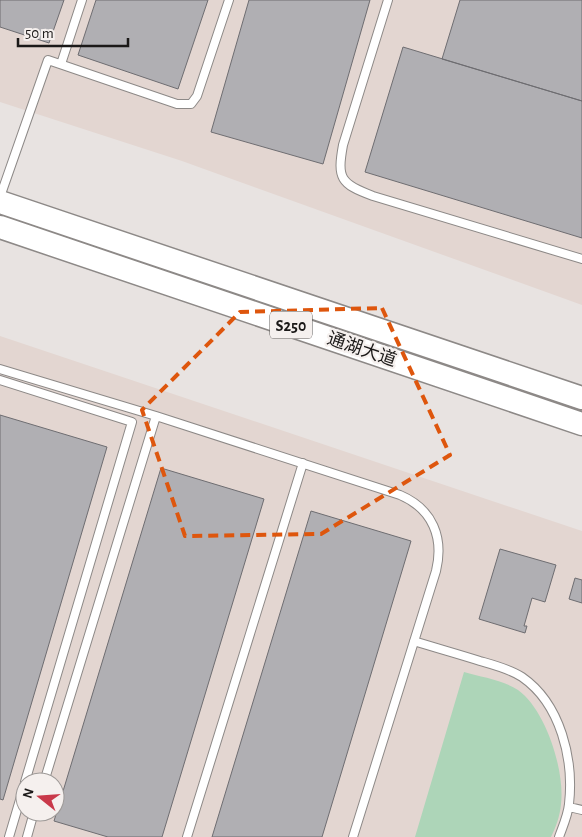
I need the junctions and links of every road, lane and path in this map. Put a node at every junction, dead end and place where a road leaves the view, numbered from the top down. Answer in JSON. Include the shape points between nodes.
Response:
{"nodes":[{"id":1,"x":82,"y":0,"type":"edge"},
{"id":2,"x":229,"y":0,"type":"edge"},
{"id":3,"x":388,"y":0,"type":"edge"},
{"id":4,"x":61,"y":64,"type":"junction"},
{"id":5,"x":0,"y":197,"type":"edge"},
{"id":6,"x":0,"y":202,"type":"edge"},
{"id":7,"x":0,"y":226,"type":"edge"},
{"id":8,"x":582,"y":259,"type":"edge"},
{"id":9,"x":0,"y":369,"type":"edge"},
{"id":10,"x":0,"y":380,"type":"edge"},
{"id":11,"x":582,"y":398,"type":"edge"},
{"id":12,"x":136,"y":410,"type":"junction"},
{"id":13,"x":156,"y":416,"type":"junction"},
{"id":14,"x":132,"y":422,"type":"junction"},
{"id":15,"x":582,"y":424,"type":"edge"},
{"id":16,"x":303,"y":463,"type":"junction"},
{"id":17,"x":414,"y":641,"type":"junction"},
{"id":18,"x":28,"y":772,"type":"edge"},
{"id":19,"x":47,"y":772,"type":"edge"},
{"id":20,"x":569,"y":806,"type":"junction"},
{"id":21,"x":582,"y":810,"type":"edge"},
{"id":22,"x":15,"y":816,"type":"edge"},
{"id":23,"x":31,"y":822,"type":"edge"},
{"id":24,"x":9,"y":837,"type":"edge"},
{"id":25,"x":27,"y":837,"type":"edge"},
{"id":26,"x":187,"y":837,"type":"edge"},
{"id":27,"x":353,"y":837,"type":"edge"},
{"id":28,"x":559,"y":837,"type":"edge"}],
"edges":[{"from":1,"to":4,"type":"lane"},
{"from":2,"to":4,"type":"lane","via":[[197,96],[191,104],[178,104]]},
{"from":3,"to":8,"type":"lane","via":[[343,145],[339,165],[344,180],[356,190],[373,196]]},
{"from":4,"to":5,"type":"lane","via":[[48,60]]},
{"from":6,"to":11,"type":"main road","name":"通湖大道","number":"S250"},
{"from":7,"to":15,"type":"main road","name":"通湖大道","number":"S250"},
{"from":9,"to":12,"type":"lane"},
{"from":10,"to":14,"type":"lane"},
{"from":12,"to":13,"type":"lane"},
{"from":12,"to":14,"type":"lane"},
{"from":13,"to":16,"type":"lane"},
{"from":13,"to":19,"type":"lane"},
{"from":14,"to":18,"type":"lane"},
{"from":16,"to":17,"type":"lane","via":[[400,495],[413,501],[427,515],[435,530],[439,557]]},
{"from":16,"to":26,"type":"lane"},
{"from":17,"to":20,"type":"lane","via":[[505,669],[522,677],[541,695],[559,724],[568,752]]},
{"from":17,"to":27,"type":"lane"},
{"from":20,"to":21,"type":"lane"},
{"from":20,"to":28,"type":"lane"},
{"from":22,"to":24,"type":"lane"},
{"from":23,"to":25,"type":"lane"}]}
